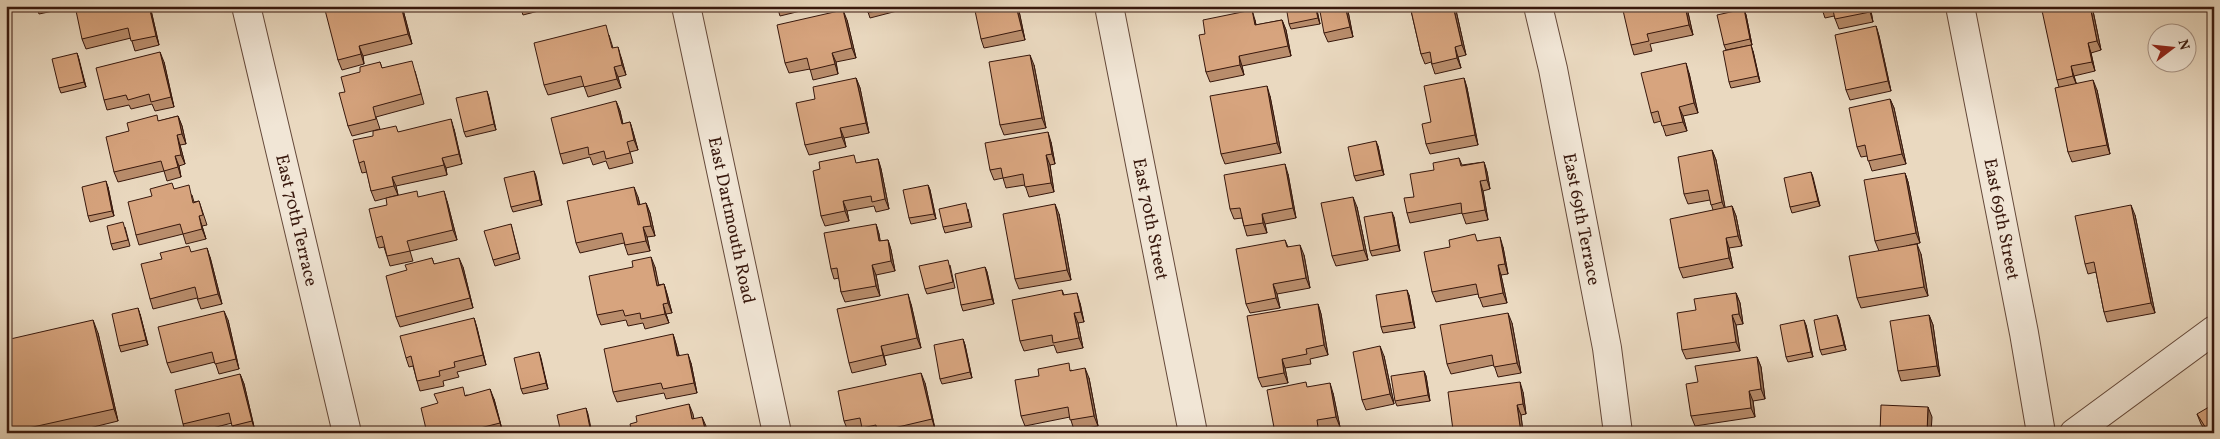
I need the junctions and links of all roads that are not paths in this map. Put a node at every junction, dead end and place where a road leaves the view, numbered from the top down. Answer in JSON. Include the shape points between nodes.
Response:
{"nodes":[{"id":1,"x":246,"y":6,"type":"edge"},
{"id":2,"x":686,"y":6,"type":"edge"},
{"id":3,"x":1109,"y":6,"type":"edge"},
{"id":4,"x":1538,"y":6,"type":"edge"},
{"id":5,"x":1960,"y":6,"type":"edge"},
{"id":6,"x":2214,"y":330,"type":"edge"},
{"id":7,"x":347,"y":433,"type":"edge"},
{"id":8,"x":777,"y":433,"type":"edge"},
{"id":9,"x":1192,"y":433,"type":"edge"},
{"id":10,"x":1618,"y":433,"type":"edge"},
{"id":11,"x":2041,"y":433,"type":"edge"},
{"id":12,"x":2074,"y":433,"type":"edge"}],
"edges":[{"from":1,"to":7,"type":"street","name":"East 70th Terrace"},
{"from":2,"to":8,"type":"street","name":"East Dartmouth Road"},
{"from":3,"to":9,"type":"street","name":"East 70th Street"},
{"from":4,"to":10,"type":"street","name":"East 69th Terrace","via":[[1607,348]]},
{"from":5,"to":11,"type":"street","name":"East 69th Street"},
{"from":6,"to":12,"type":"street"}]}
